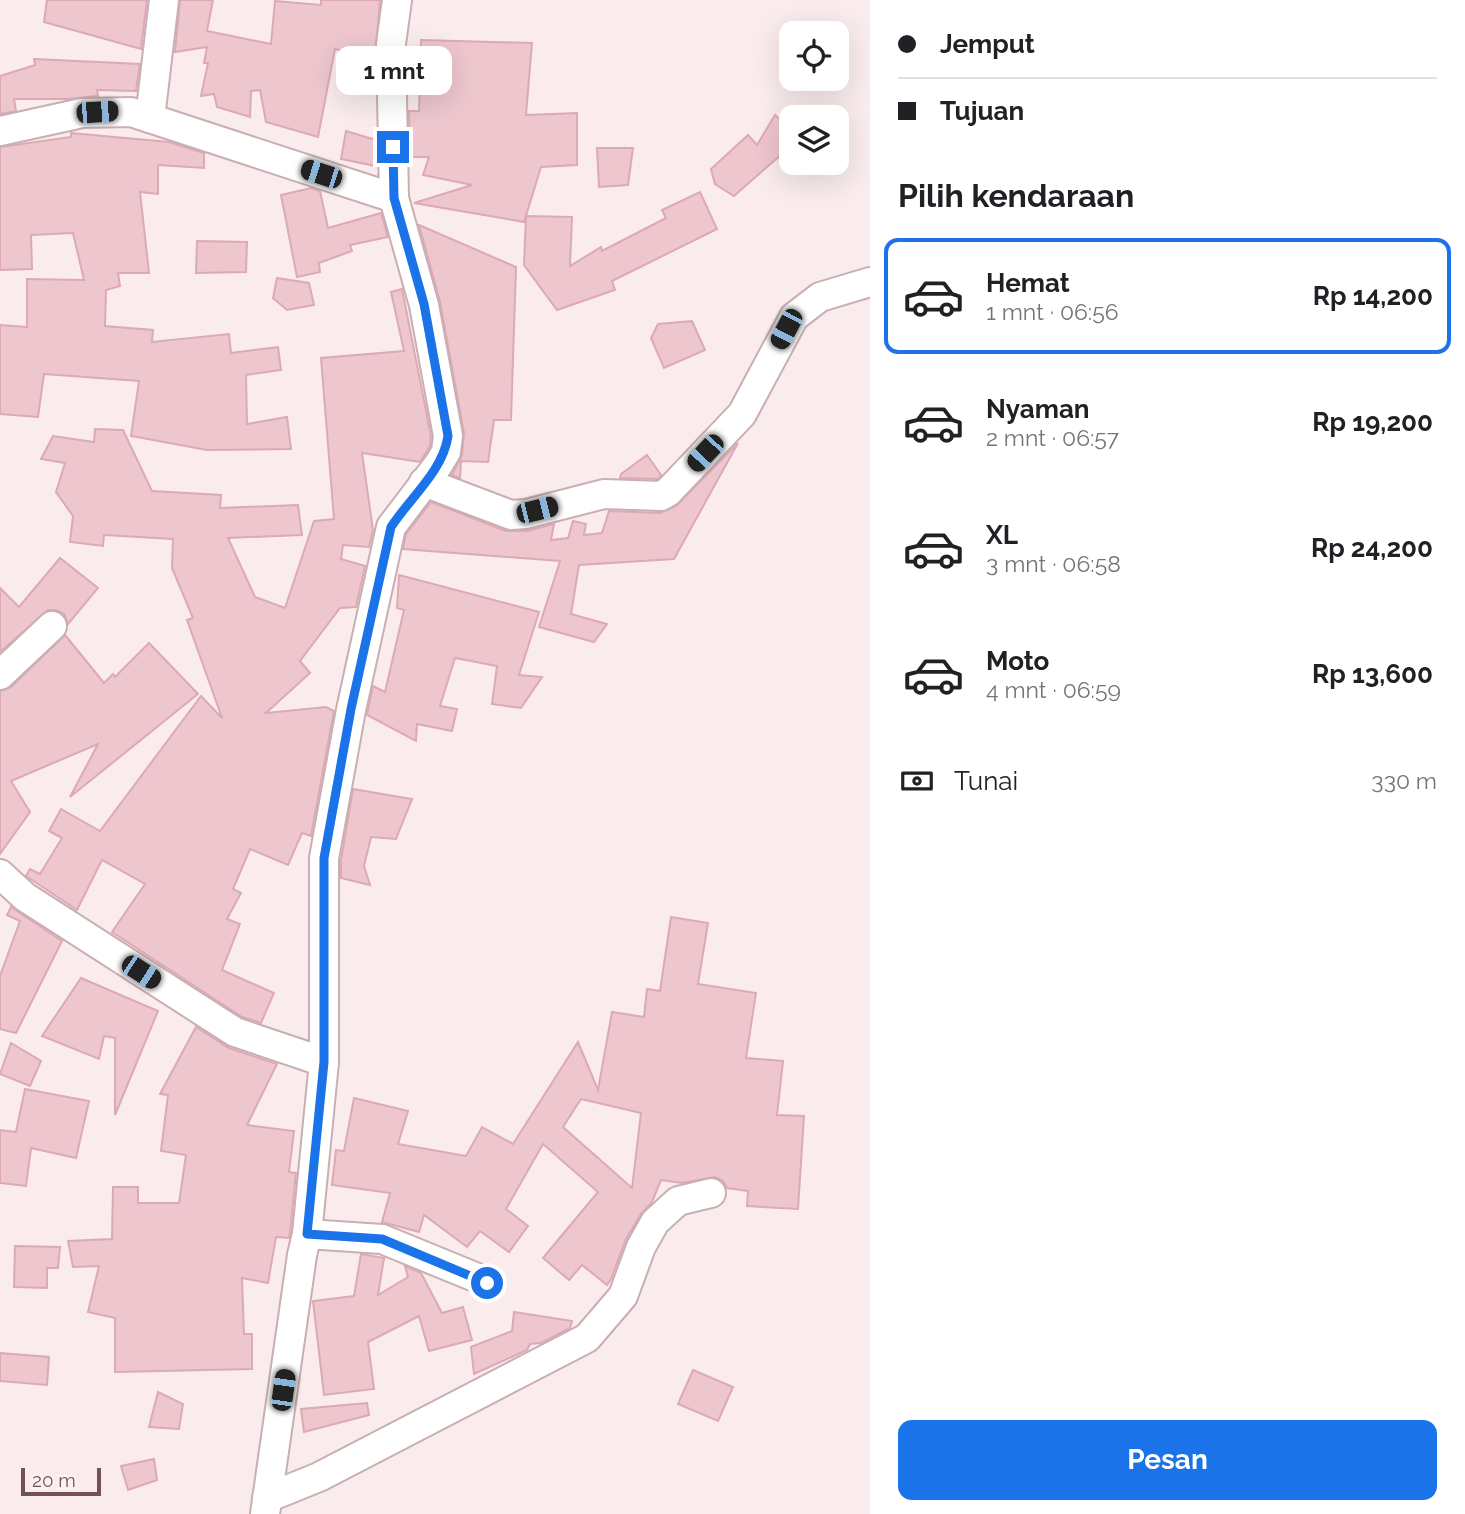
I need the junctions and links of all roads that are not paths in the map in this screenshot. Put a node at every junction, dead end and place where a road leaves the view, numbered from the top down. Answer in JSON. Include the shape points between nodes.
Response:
{"nodes":[{"id":1,"x":164,"y":0,"type":"edge"},
{"id":2,"x":397,"y":0,"type":"edge"},
{"id":3,"x":150,"y":118,"type":"junction"},
{"id":4,"x":0,"y":131,"type":"edge"},
{"id":5,"x":394,"y":198,"type":"junction"},
{"id":6,"x":870,"y":282,"type":"edge"},
{"id":7,"x":424,"y":482,"type":"junction"},
{"id":8,"x":52,"y":626,"type":"dead end"},
{"id":9,"x":0,"y":675,"type":"edge"},
{"id":10,"x":0,"y":874,"type":"edge"},
{"id":11,"x":324,"y":1062,"type":"junction"},
{"id":12,"x":711,"y":1193,"type":"dead end"},
{"id":13,"x":307,"y":1234,"type":"junction"},
{"id":14,"x":487,"y":1283,"type":"dead end"},
{"id":15,"x":266,"y":1506,"type":"edge"}],
"edges":[{"from":1,"to":3,"type":"street"},
{"from":2,"to":5,"type":"street","via":[[391,44]]},
{"from":3,"to":4,"type":"street","via":[[131,112],[82,113]]},
{"from":3,"to":5,"type":"street"},
{"from":5,"to":7,"type":"street","via":[[424,304],[448,436],[446,452]]},
{"from":6,"to":7,"type":"street","via":[[820,297],[794,317],[741,414],[661,496],[604,494],[511,515]]},
{"from":7,"to":11,"type":"street","via":[[391,527],[324,858]]},
{"from":8,"to":9,"type":"street"},
{"from":10,"to":11,"type":"street","via":[[25,897],[235,1032]]},
{"from":11,"to":13,"type":"street"},
{"from":12,"to":15,"type":"street","via":[[678,1201],[655,1222],[623,1296],[587,1338]]},
{"from":13,"to":14,"type":"street","via":[[382,1239]]},
{"from":13,"to":15,"type":"street"}]}
